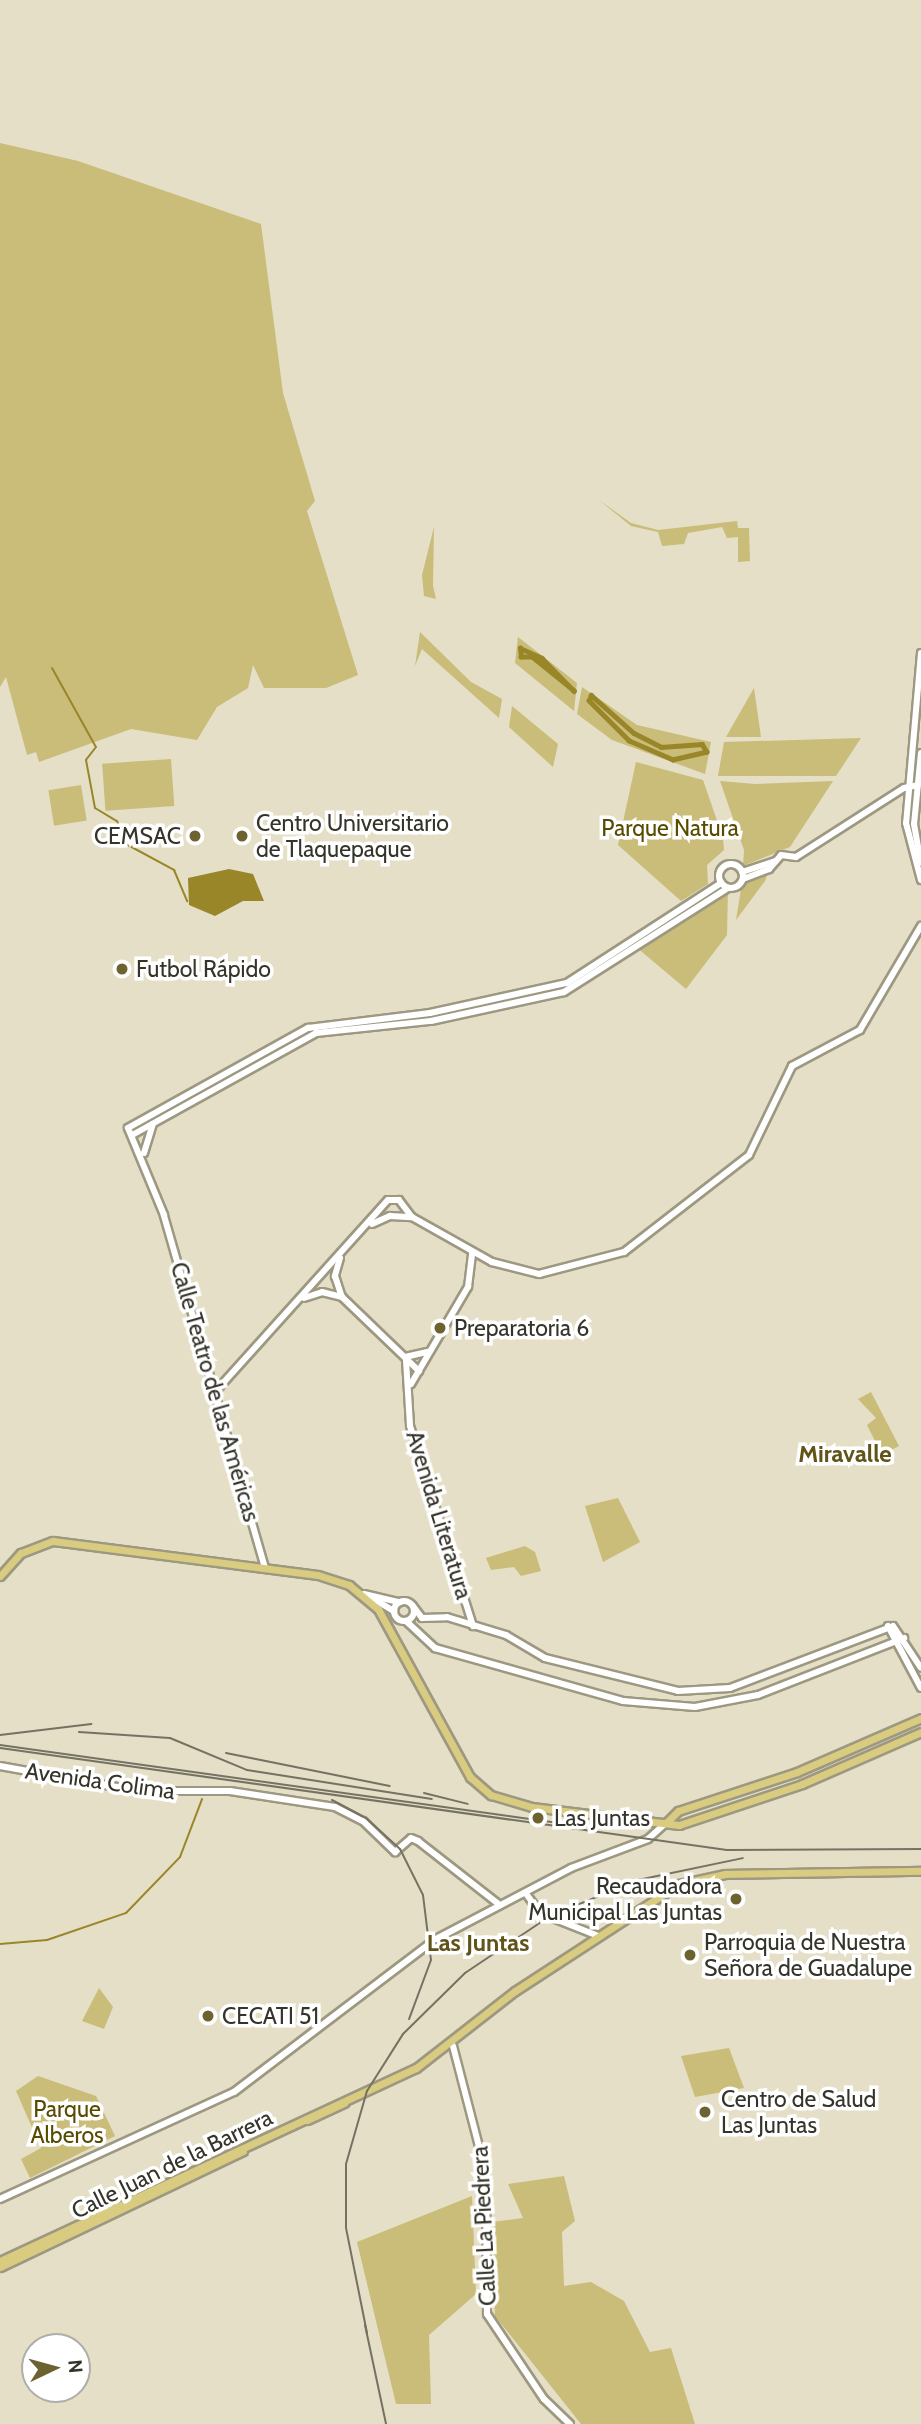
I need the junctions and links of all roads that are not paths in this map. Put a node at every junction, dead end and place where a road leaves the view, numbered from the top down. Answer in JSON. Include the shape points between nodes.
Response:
{"nodes":[{"id":1,"x":921,"y":653,"type":"edge"},
{"id":2,"x":921,"y":753,"type":"edge"},
{"id":3,"x":914,"y":786,"type":"junction"},
{"id":4,"x":921,"y":862,"type":"edge"},
{"id":5,"x":742,"y":875,"type":"junction"},
{"id":6,"x":921,"y":880,"type":"edge"},
{"id":7,"x":721,"y":884,"type":"junction"},
{"id":8,"x":728,"y":888,"type":"junction"},
{"id":9,"x":684,"y":908,"type":"junction"},
{"id":10,"x":921,"y":926,"type":"edge"},
{"id":11,"x":157,"y":1120,"type":"junction"},
{"id":12,"x":131,"y":1131,"type":"junction"},
{"id":13,"x":144,"y":1160,"type":"junction"},
{"id":14,"x":402,"y":1203,"type":"junction"},
{"id":15,"x":384,"y":1208,"type":"junction"},
{"id":16,"x":394,"y":1215,"type":"junction"},
{"id":17,"x":412,"y":1217,"type":"junction"},
{"id":18,"x":372,"y":1224,"type":"junction"},
{"id":19,"x":472,"y":1252,"type":"junction"},
{"id":20,"x":332,"y":1270,"type":"junction"},
{"id":21,"x":318,"y":1280,"type":"junction"},
{"id":22,"x":336,"y":1284,"type":"junction"},
{"id":23,"x":325,"y":1292,"type":"junction"},
{"id":24,"x":342,"y":1297,"type":"junction"},
{"id":25,"x":302,"y":1299,"type":"junction"},
{"id":26,"x":430,"y":1348,"type":"junction"},
{"id":27,"x":405,"y":1359,"type":"junction"},
{"id":28,"x":419,"y":1371,"type":"junction"},
{"id":29,"x":410,"y":1386,"type":"junction"},
{"id":30,"x":215,"y":1392,"type":"junction"},
{"id":31,"x":265,"y":1568,"type":"junction"},
{"id":32,"x":0,"y":1576,"type":"edge"},
{"id":33,"x":365,"y":1594,"type":"junction"},
{"id":34,"x":400,"y":1602,"type":"junction"},
{"id":35,"x":413,"y":1606,"type":"junction"},
{"id":36,"x":394,"y":1611,"type":"junction"},
{"id":37,"x":406,"y":1621,"type":"junction"},
{"id":38,"x":473,"y":1626,"type":"junction"},
{"id":39,"x":888,"y":1626,"type":"junction"},
{"id":40,"x":904,"y":1638,"type":"junction"},
{"id":41,"x":897,"y":1644,"type":"junction"},
{"id":42,"x":921,"y":1668,"type":"edge"},
{"id":43,"x":921,"y":1688,"type":"edge"},
{"id":44,"x":921,"y":1718,"type":"edge"},
{"id":45,"x":921,"y":1732,"type":"edge"},
{"id":46,"x":0,"y":1766,"type":"edge"},
{"id":47,"x":797,"y":1773,"type":"junction"},
{"id":48,"x":802,"y":1784,"type":"junction"},
{"id":49,"x":700,"y":1805,"type":"junction"},
{"id":50,"x":703,"y":1819,"type":"junction"},
{"id":51,"x":666,"y":1823,"type":"junction"},
{"id":52,"x":921,"y":1871,"type":"edge"},
{"id":53,"x":527,"y":1895,"type":"junction"},
{"id":54,"x":500,"y":1905,"type":"junction"},
{"id":55,"x":598,"y":1936,"type":"junction"},
{"id":56,"x":436,"y":1939,"type":"dead end"},
{"id":57,"x":429,"y":1944,"type":"dead end"},
{"id":58,"x":453,"y":2046,"type":"junction"},
{"id":59,"x":359,"y":2093,"type":"junction"},
{"id":60,"x":0,"y":2199,"type":"edge"},
{"id":61,"x":0,"y":2261,"type":"edge"},
{"id":62,"x":0,"y":2267,"type":"edge"},
{"id":63,"x":570,"y":2424,"type":"edge"}],
"edges":[{"from":1,"to":3,"type":"street"},
{"from":2,"to":3,"type":"street"},
{"from":3,"to":4,"type":"street"},
{"from":3,"to":5,"type":"street","via":[[796,857],[786,853]]},
{"from":3,"to":6,"type":"street","via":[[908,848]]},
{"from":5,"to":7,"type":"street","via":[[726,864]]},
{"from":5,"to":8,"type":"street"},
{"from":7,"to":8,"type":"street"},
{"from":7,"to":9,"type":"street"},
{"from":8,"to":9,"type":"street"},
{"from":9,"to":11,"type":"street","via":[[564,992],[431,1021],[324,1031]]},
{"from":9,"to":12,"type":"street","via":[[567,983],[430,1013],[308,1028]]},
{"from":10,"to":19,"type":"street","via":[[860,1030],[792,1066],[749,1155],[624,1252],[539,1274]]},
{"from":11,"to":12,"type":"street"},
{"from":11,"to":13,"type":"street","via":[[145,1141]]},
{"from":12,"to":13,"type":"street","name":"Calle Teatro de las Américas"},
{"from":13,"to":30,"type":"street","name":"Calle Teatro de las Américas"},
{"from":14,"to":15,"type":"street","via":[[388,1200]]},
{"from":14,"to":16,"type":"street"},
{"from":14,"to":17,"type":"street"},
{"from":15,"to":16,"type":"street"},
{"from":15,"to":18,"type":"street"},
{"from":16,"to":17,"type":"street"},
{"from":16,"to":18,"type":"street"},
{"from":17,"to":19,"type":"street"},
{"from":18,"to":20,"type":"street"},
{"from":19,"to":26,"type":"street","via":[[468,1287]]},
{"from":20,"to":21,"type":"street"},
{"from":20,"to":22,"type":"street"},
{"from":21,"to":23,"type":"street"},
{"from":21,"to":25,"type":"street"},
{"from":22,"to":23,"type":"street"},
{"from":22,"to":24,"type":"street"},
{"from":23,"to":24,"type":"street"},
{"from":23,"to":25,"type":"street"},
{"from":24,"to":27,"type":"street"},
{"from":25,"to":30,"type":"street"},
{"from":26,"to":27,"type":"street","via":[[419,1358]]},
{"from":26,"to":28,"type":"street"},
{"from":27,"to":28,"type":"street"},
{"from":27,"to":29,"type":"street","name":"Avenida Literatura"},
{"from":28,"to":29,"type":"street"},
{"from":29,"to":38,"type":"street","name":"Avenida Literatura","via":[[410,1426]]},
{"from":30,"to":31,"type":"street","name":"Calle Teatro de las Américas"},
{"from":31,"to":32,"type":"main road","via":[[53,1541],[21,1553]]},
{"from":31,"to":33,"type":"main road","via":[[334,1579]]},
{"from":33,"to":34,"type":"street"},
{"from":33,"to":36,"type":"street"},
{"from":33,"to":51,"type":"main road","via":[[482,1789],[532,1807]]},
{"from":34,"to":35,"type":"street"},
{"from":34,"to":36,"type":"street"},
{"from":35,"to":37,"type":"street"},
{"from":35,"to":38,"type":"street","via":[[422,1618],[447,1617]]},
{"from":36,"to":37,"type":"street"},
{"from":37,"to":41,"type":"street","via":[[436,1648],[623,1701],[675,1706],[745,1698]]},
{"from":38,"to":39,"type":"street","via":[[558,1662],[693,1692],[744,1684]]},
{"from":39,"to":40,"type":"street","via":[[898,1626]]},
{"from":39,"to":41,"type":"street"},
{"from":40,"to":41,"type":"street"},
{"from":40,"to":42,"type":"street"},
{"from":41,"to":43,"type":"street"},
{"from":44,"to":47,"type":"main road"},
{"from":45,"to":48,"type":"main road"},
{"from":46,"to":54,"type":"street","name":"Avenida Colima","via":[[139,1791],[284,1797],[344,1810],[395,1852],[411,1838]]},
{"from":47,"to":48,"type":"main road"},
{"from":47,"to":49,"type":"main road"},
{"from":48,"to":50,"type":"main road"},
{"from":49,"to":50,"type":"main road"},
{"from":49,"to":51,"type":"main road","via":[[678,1811]]},
{"from":50,"to":51,"type":"main road"},
{"from":51,"to":53,"type":"street","via":[[648,1839],[578,1865]]},
{"from":52,"to":55,"type":"main road","name":"Calle Juan de la Barrera","via":[[701,1877],[654,1897]]},
{"from":53,"to":54,"type":"street"},
{"from":53,"to":55,"type":"street","via":[[540,1913]]},
{"from":54,"to":56,"type":"street"},
{"from":55,"to":58,"type":"main road","name":"Calle Juan de la Barrera","via":[[515,1992]]},
{"from":57,"to":60,"type":"street","via":[[234,2092]]},
{"from":58,"to":59,"type":"main road","name":"Calle Juan de la Barrera"},
{"from":58,"to":63,"type":"street","name":"Calle La Piedrera","via":[[486,2174],[488,2314],[544,2399]]},
{"from":59,"to":61,"type":"main road","name":"Calle Juan de la Barrera"},
{"from":59,"to":62,"type":"main road","name":"Calle Juan de la Barrera"}]}
